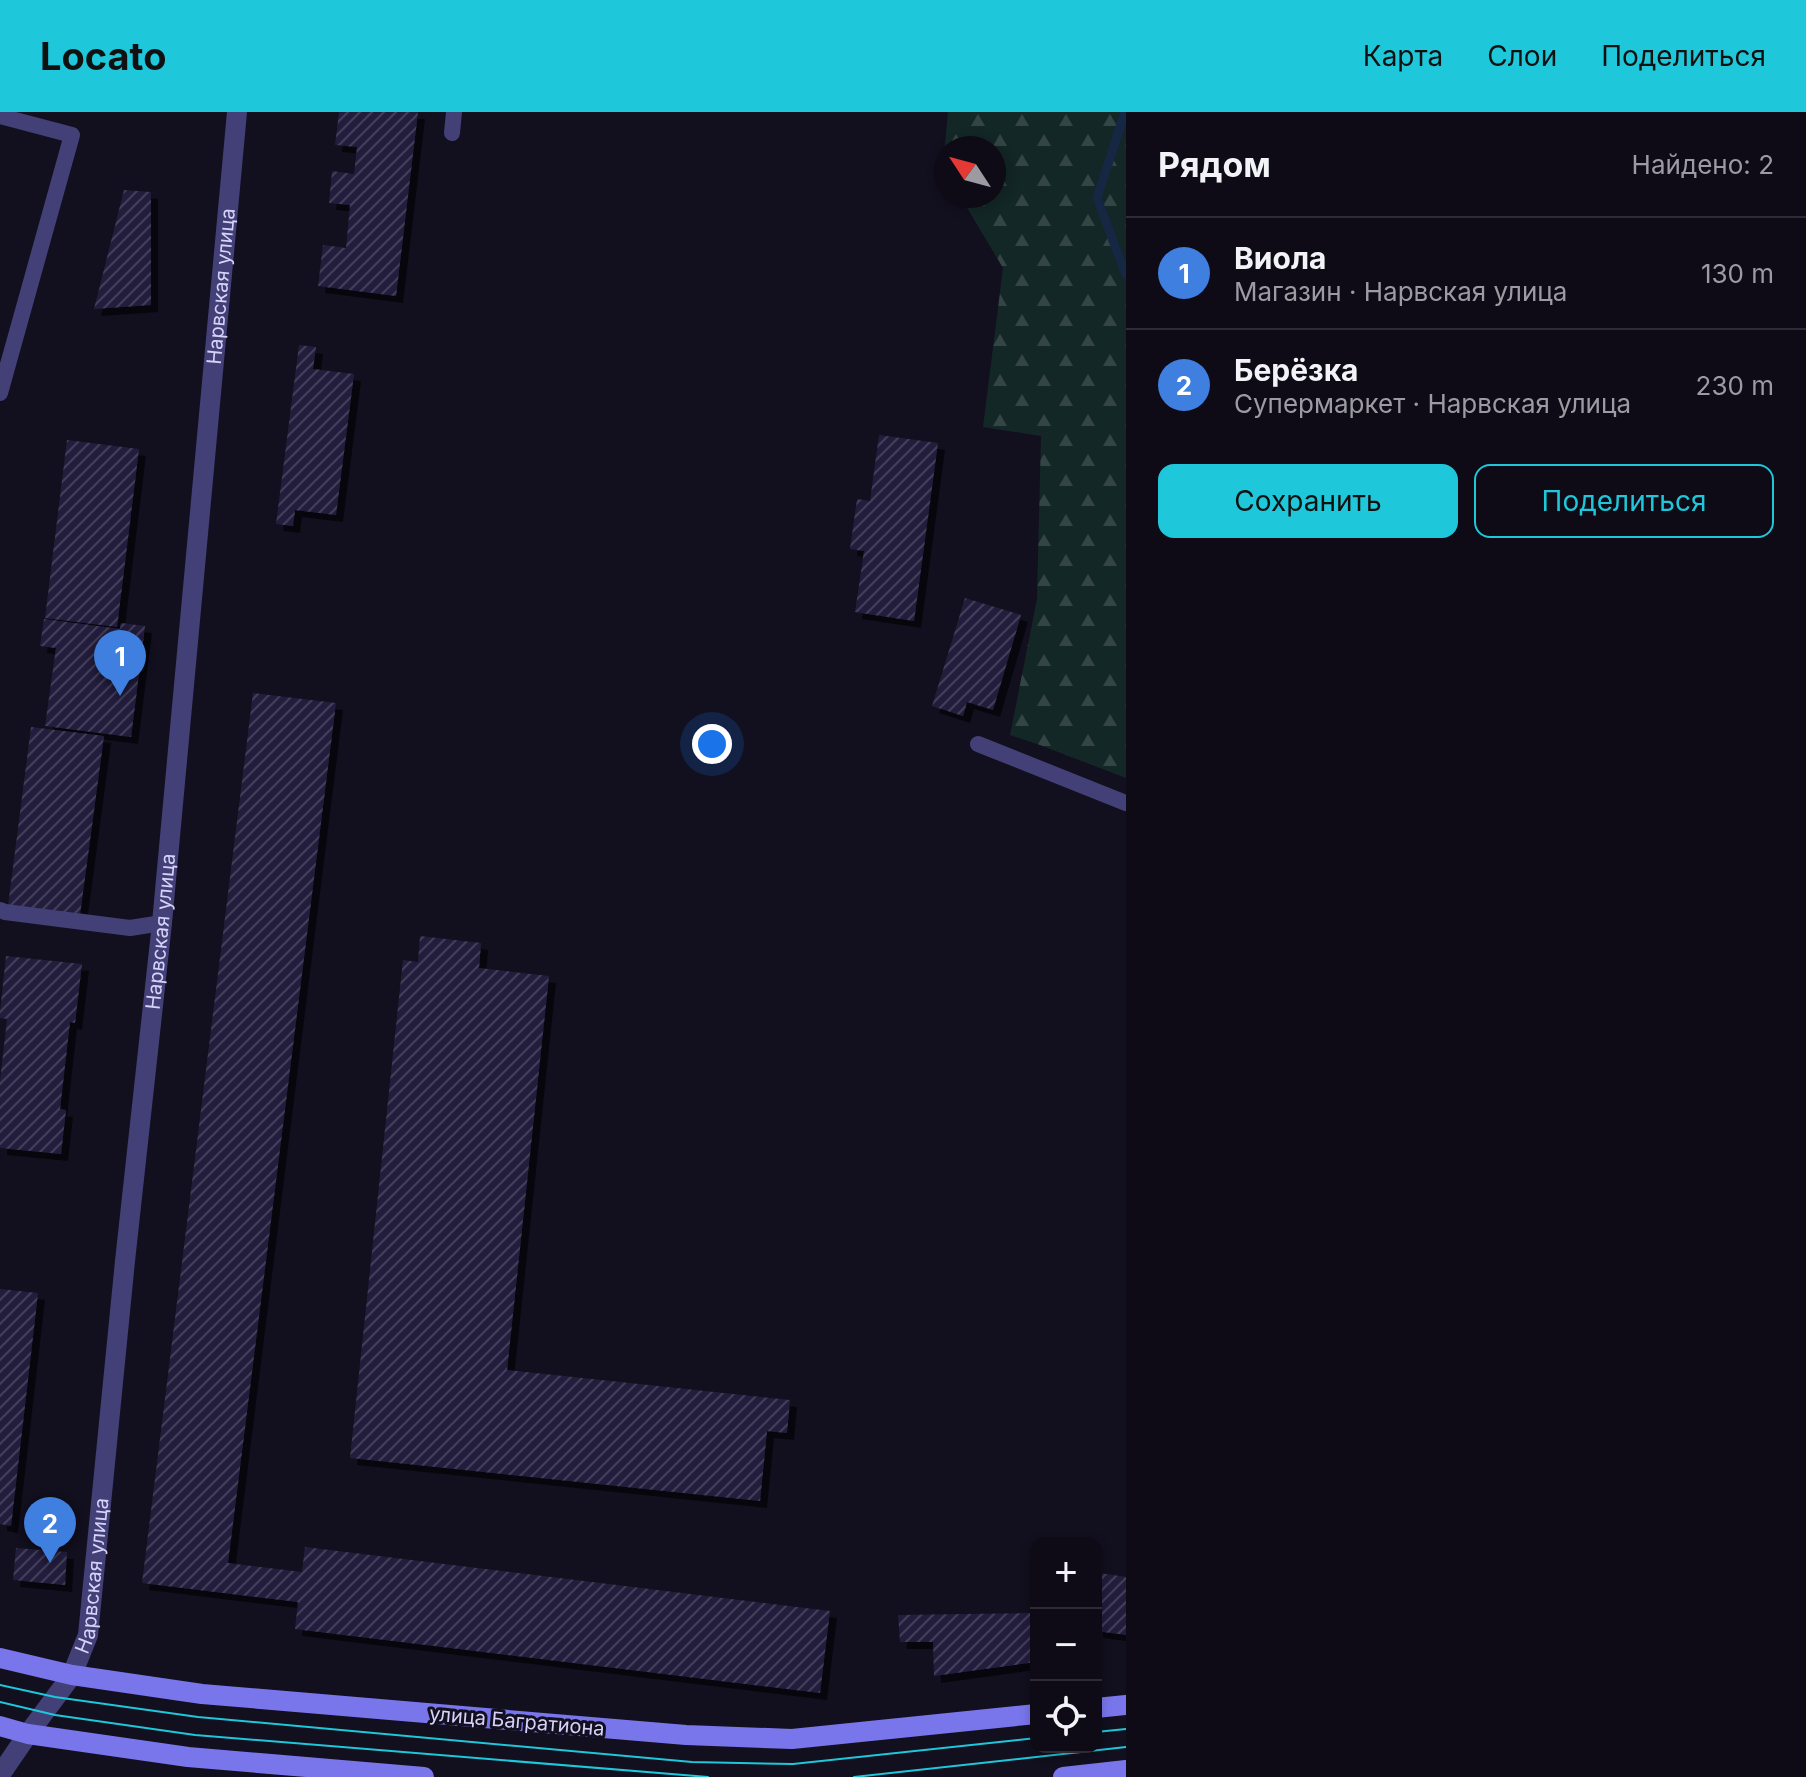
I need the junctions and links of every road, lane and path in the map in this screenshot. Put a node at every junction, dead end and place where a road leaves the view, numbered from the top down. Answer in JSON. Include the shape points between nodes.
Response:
{"nodes":[{"id":1,"x":237,"y":112,"type":"edge"},
{"id":2,"x":454,"y":112,"type":"edge"},
{"id":3,"x":0,"y":116,"type":"edge"},
{"id":4,"x":452,"y":133,"type":"dead end"},
{"id":5,"x":0,"y":393,"type":"edge"},
{"id":6,"x":978,"y":744,"type":"dead end"},
{"id":7,"x":1126,"y":803,"type":"edge"},
{"id":8,"x":0,"y":910,"type":"edge"},
{"id":9,"x":162,"y":923,"type":"junction"},
{"id":10,"x":0,"y":1658,"type":"edge"},
{"id":11,"x":72,"y":1675,"type":"junction"},
{"id":12,"x":1126,"y":1705,"type":"edge"},
{"id":13,"x":1102,"y":1707,"type":"edge"},
{"id":14,"x":1030,"y":1715,"type":"edge"},
{"id":15,"x":0,"y":1726,"type":"edge"},
{"id":16,"x":28,"y":1734,"type":"junction"},
{"id":17,"x":1126,"y":1770,"type":"edge"},
{"id":18,"x":318,"y":1772,"type":"edge"},
{"id":19,"x":0,"y":1775,"type":"edge"},
{"id":20,"x":424,"y":1777,"type":"edge"},
{"id":21,"x":1063,"y":1777,"type":"edge"}],
"edges":[{"from":1,"to":9,"type":"street","name":"Нарвская улица"},
{"from":2,"to":4,"type":"lane"},
{"from":3,"to":5,"type":"lane","via":[[72,135]]},
{"from":6,"to":7,"type":"lane"},
{"from":8,"to":9,"type":"lane","via":[[130,928]]},
{"from":9,"to":11,"type":"street","name":"Нарвская улица","via":[[88,1635]]},
{"from":10,"to":11,"type":"main road","name":"улица Багратиона"},
{"from":11,"to":14,"type":"main road","name":"улица Багратиона","via":[[202,1694],[686,1735],[792,1739]]},
{"from":11,"to":16,"type":"street","name":"Нарвская улица"},
{"from":12,"to":13,"type":"main road"},
{"from":15,"to":16,"type":"main road"},
{"from":16,"to":18,"type":"main road"},
{"from":16,"to":19,"type":"street","name":"Нарвская улица"},
{"from":17,"to":21,"type":"main road"},
{"from":18,"to":20,"type":"main road"}]}
